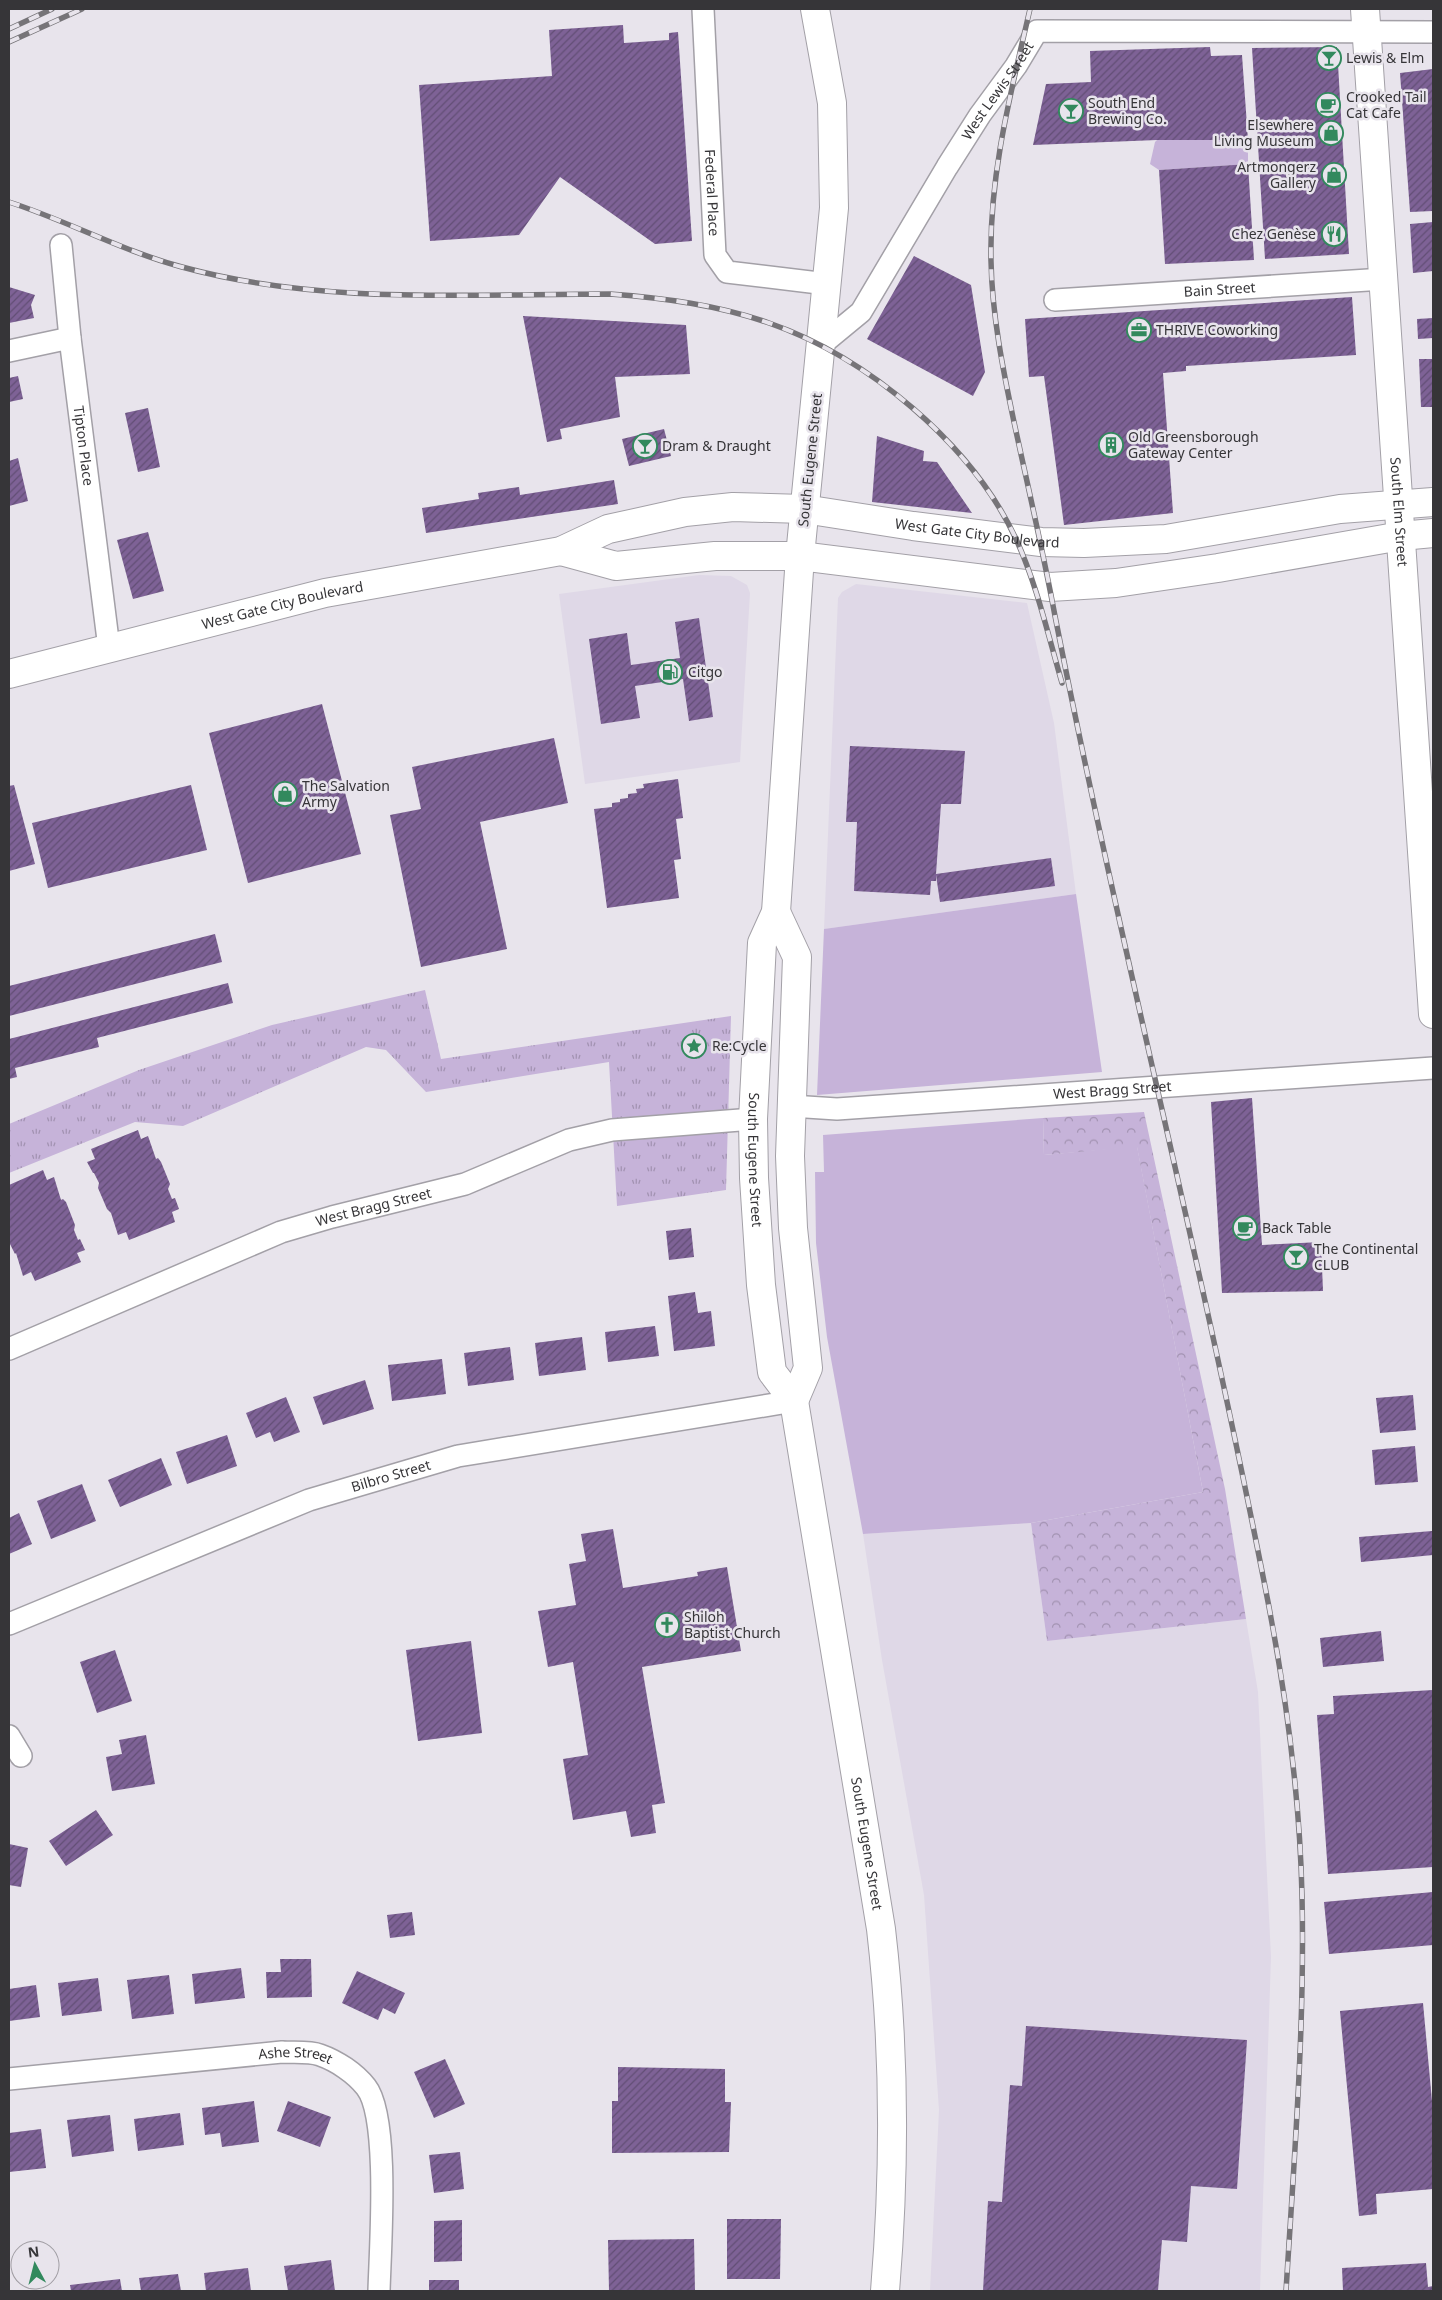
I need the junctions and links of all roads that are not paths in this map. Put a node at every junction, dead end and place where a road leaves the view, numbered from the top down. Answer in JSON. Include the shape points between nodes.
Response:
{"nodes":[{"id":1,"x":703,"y":9,"type":"edge"},
{"id":2,"x":815,"y":9,"type":"edge"},
{"id":3,"x":1366,"y":21,"type":"edge"},
{"id":4,"x":1433,"y":32,"type":"edge"},
{"id":5,"x":60,"y":245,"type":"dead end"},
{"id":6,"x":1384,"y":279,"type":"junction"},
{"id":7,"x":827,"y":284,"type":"junction"},
{"id":8,"x":1055,"y":300,"type":"dead end"},
{"id":9,"x":70,"y":338,"type":"junction"},
{"id":10,"x":821,"y":344,"type":"junction"},
{"id":11,"x":9,"y":351,"type":"edge"},
{"id":12,"x":1433,"y":502,"type":"edge"},
{"id":13,"x":1399,"y":504,"type":"junction"},
{"id":14,"x":804,"y":509,"type":"junction"},
{"id":15,"x":1433,"y":533,"type":"edge"},
{"id":16,"x":1400,"y":536,"type":"junction"},
{"id":17,"x":561,"y":551,"type":"junction"},
{"id":18,"x":800,"y":556,"type":"junction"},
{"id":19,"x":109,"y":648,"type":"junction"},
{"id":20,"x":9,"y":674,"type":"edge"},
{"id":21,"x":776,"y":912,"type":"junction"},
{"id":22,"x":1433,"y":1014,"type":"edge"},
{"id":23,"x":1433,"y":1068,"type":"edge"},
{"id":24,"x":792,"y":1106,"type":"junction"},
{"id":25,"x":753,"y":1119,"type":"junction"},
{"id":26,"x":9,"y":1349,"type":"edge"},
{"id":27,"x":794,"y":1401,"type":"junction"},
{"id":28,"x":9,"y":1624,"type":"edge"},
{"id":29,"x":9,"y":1736,"type":"edge"},
{"id":30,"x":21,"y":1756,"type":"dead end"},
{"id":31,"x":9,"y":2079,"type":"edge"},
{"id":32,"x":379,"y":2291,"type":"edge"},
{"id":33,"x":885,"y":2291,"type":"edge"}],
"edges":[{"from":1,"to":7,"type":"street","name":"Federal Place","via":[[715,255],[727,272]]},
{"from":2,"to":7,"type":"main road","name":"South Eugene Street","via":[[832,104],[834,208]]},
{"from":3,"to":4,"type":"street"},
{"from":3,"to":6,"type":"main road","name":"South Elm Street"},
{"from":3,"to":10,"type":"street","name":"West Lewis Street","via":[[1037,31],[947,167],[861,312]]},
{"from":5,"to":9,"type":"street","name":"Tipton Place"},
{"from":6,"to":8,"type":"street","name":"Bain Street"},
{"from":6,"to":13,"type":"main road","name":"South Elm Street"},
{"from":7,"to":10,"type":"main road","name":"South Eugene Street"},
{"from":9,"to":11,"type":"street"},
{"from":9,"to":19,"type":"street","name":"Tipton Place"},
{"from":10,"to":14,"type":"main road","name":"South Eugene Street"},
{"from":12,"to":13,"type":"main road","name":"West Gate City Boulevard"},
{"from":13,"to":14,"type":"main road","name":"West Gate City Boulevard","via":[[1340,509],[1166,539],[1084,543],[1041,542]]},
{"from":13,"to":16,"type":"main road","name":"South Elm Street"},
{"from":14,"to":17,"type":"main road","name":"West Gate City Boulevard","via":[[733,507],[685,512],[608,529]]},
{"from":14,"to":18,"type":"main road","name":"South Eugene Street"},
{"from":15,"to":16,"type":"main road","name":"West Gate City Boulevard"},
{"from":16,"to":18,"type":"main road","name":"West Gate City Boulevard","via":[[1144,579],[1050,587]]},
{"from":16,"to":22,"type":"main road","name":"South Elm Street"},
{"from":17,"to":18,"type":"main road","name":"West Gate City Boulevard","via":[[616,566],[715,556]]},
{"from":17,"to":19,"type":"main road","name":"West Gate City Boulevard","via":[[325,594]]},
{"from":18,"to":21,"type":"main road","name":"South Eugene Street"},
{"from":19,"to":20,"type":"main road","name":"West Gate City Boulevard"},
{"from":21,"to":24,"type":"main road","name":"South Eugene Street","via":[[797,957]]},
{"from":21,"to":25,"type":"main road","name":"South Eugene Street","via":[[762,943]]},
{"from":23,"to":24,"type":"street","name":"West Bragg Street","via":[[837,1109]]},
{"from":24,"to":27,"type":"main road","name":"South Eugene Street","via":[[793,1228],[808,1368]]},
{"from":25,"to":26,"type":"street","name":"West Bragg Street","via":[[612,1130],[569,1140],[465,1184],[282,1232]]},
{"from":25,"to":27,"type":"main road","name":"South Eugene Street","via":[[756,1228],[772,1372]]},
{"from":27,"to":28,"type":"street","name":"Bilbro Street","via":[[458,1456],[308,1500]]},
{"from":27,"to":33,"type":"main road","name":"South Eugene Street","via":[[887,1978],[891,2175]]},
{"from":29,"to":30,"type":"street"},
{"from":31,"to":32,"type":"street","name":"Ashe Street","via":[[282,2052],[319,2054],[349,2070],[367,2088],[377,2113],[382,2186]]}]}
